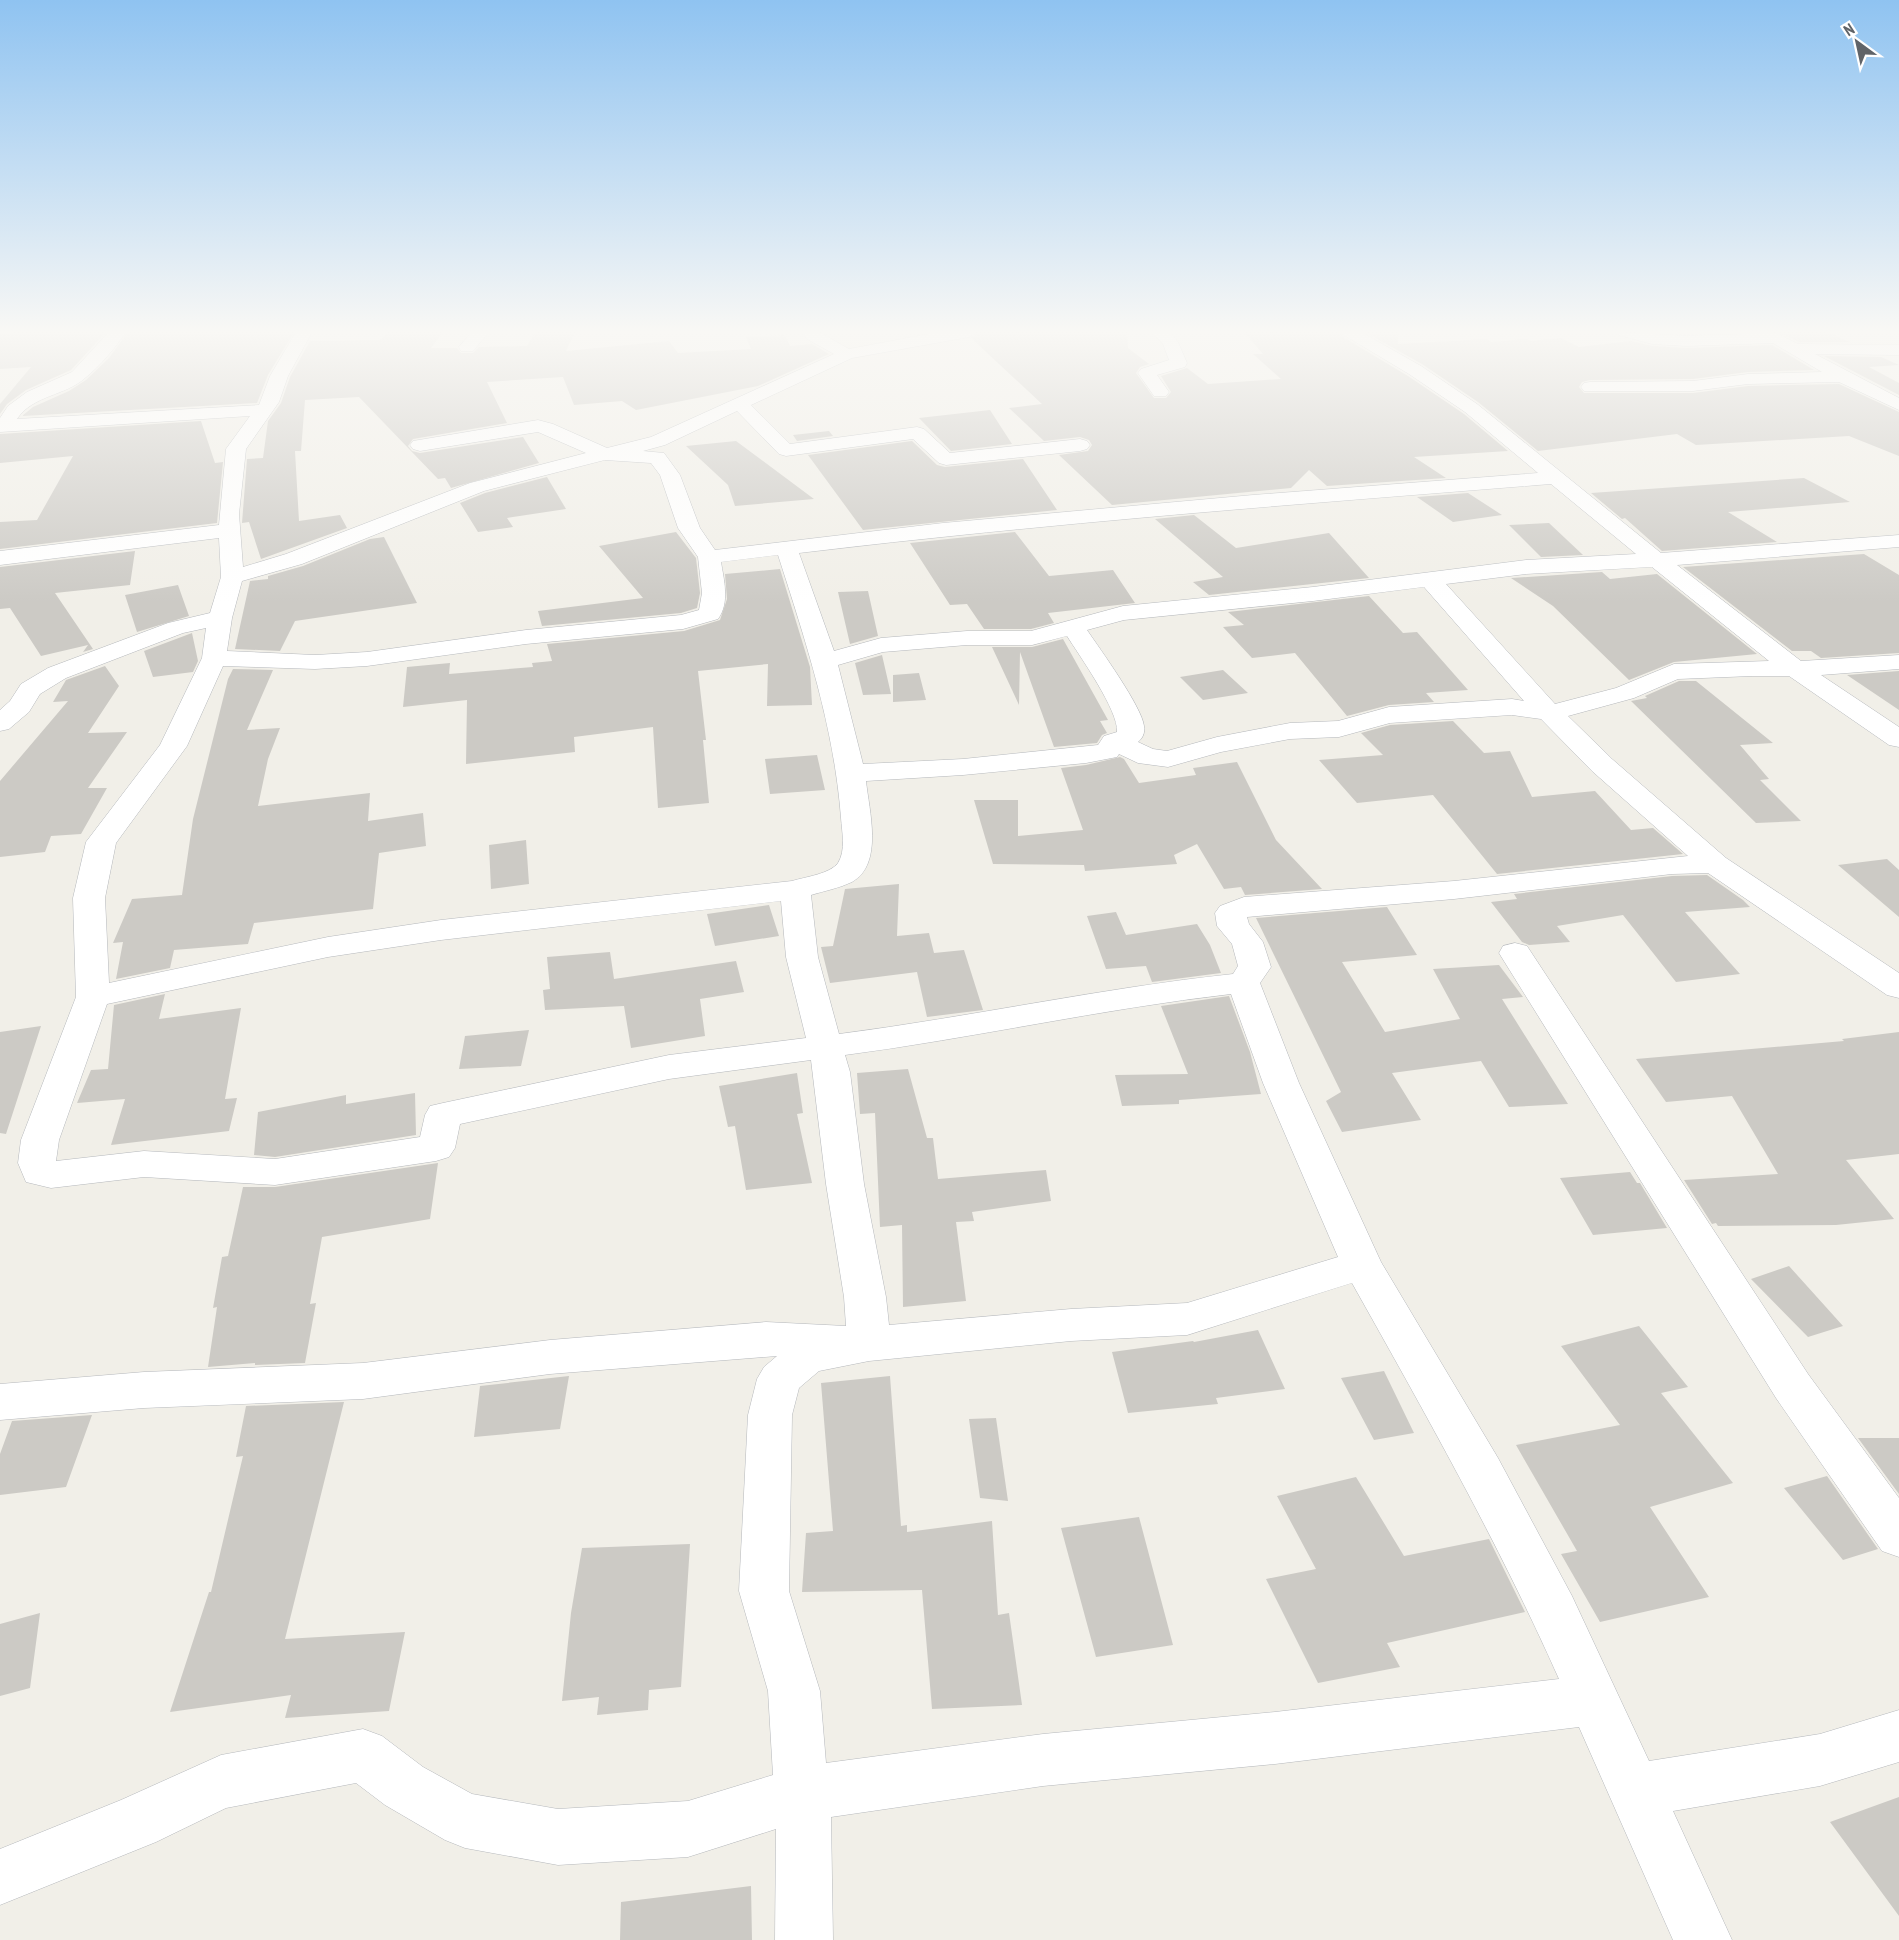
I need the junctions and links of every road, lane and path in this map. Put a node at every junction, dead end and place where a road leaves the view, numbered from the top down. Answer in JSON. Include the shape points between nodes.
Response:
{"nodes":[{"id":1,"x":59,"y":423,"type":"edge"},
{"id":2,"x":254,"y":423,"type":"edge"},
{"id":3,"x":708,"y":423,"type":"edge"},
{"id":4,"x":759,"y":423,"type":"edge"},
{"id":5,"x":1489,"y":423,"type":"edge"},
{"id":6,"x":2,"y":426,"type":"edge"},
{"id":7,"x":420,"y":445,"type":"dead end"},
{"id":8,"x":1080,"y":445,"type":"dead end"},
{"id":9,"x":658,"y":449,"type":"junction"},
{"id":10,"x":606,"y":455,"type":"junction"},
{"id":11,"x":1557,"y":478,"type":"junction"},
{"id":12,"x":230,"y":530,"type":"junction"},
{"id":13,"x":1899,"y":541,"type":"edge"},
{"id":14,"x":1869,"y":545,"type":"junction"},
{"id":15,"x":788,"y":549,"type":"junction"},
{"id":16,"x":709,"y":557,"type":"junction"},
{"id":17,"x":0,"y":558,"type":"edge"},
{"id":18,"x":1657,"y":560,"type":"junction"},
{"id":19,"x":1899,"y":562,"type":"edge"},
{"id":20,"x":232,"y":577,"type":"junction"},
{"id":21,"x":1428,"y":578,"type":"junction"},
{"id":22,"x":220,"y":618,"type":"junction"},
{"id":23,"x":1074,"y":628,"type":"junction"},
{"id":24,"x":814,"y":633,"type":"junction"},
{"id":25,"x":881,"y":645,"type":"junction"},
{"id":26,"x":214,"y":658,"type":"junction"},
{"id":27,"x":825,"y":661,"type":"junction"},
{"id":28,"x":1899,"y":662,"type":"edge"},
{"id":29,"x":1795,"y":669,"type":"junction"},
{"id":30,"x":1550,"y":713,"type":"junction"},
{"id":31,"x":0,"y":723,"type":"edge"},
{"id":32,"x":1899,"y":739,"type":"edge"},
{"id":33,"x":1114,"y":742,"type":"junction"},
{"id":34,"x":851,"y":773,"type":"junction"},
{"id":35,"x":1715,"y":864,"type":"junction"},
{"id":36,"x":795,"y":890,"type":"junction"},
{"id":37,"x":1515,"y":953,"type":"dead end"},
{"id":38,"x":1243,"y":983,"type":"junction"},
{"id":39,"x":1899,"y":988,"type":"edge"},
{"id":40,"x":93,"y":997,"type":"junction"},
{"id":41,"x":825,"y":1045,"type":"junction"},
{"id":42,"x":1362,"y":1266,"type":"junction"},
{"id":43,"x":869,"y":1344,"type":"junction"},
{"id":44,"x":0,"y":1402,"type":"edge"},
{"id":45,"x":1899,"y":1536,"type":"edge"},
{"id":46,"x":1594,"y":1700,"type":"junction"},
{"id":47,"x":1899,"y":1736,"type":"edge"},
{"id":48,"x":1635,"y":1790,"type":"junction"},
{"id":49,"x":801,"y":1794,"type":"junction"},
{"id":50,"x":0,"y":1877,"type":"edge"},
{"id":51,"x":804,"y":1940,"type":"edge"},
{"id":52,"x":1703,"y":1940,"type":"edge"}],
"edges":[{"from":1,"to":6,"type":"street"},
{"from":2,"to":12,"type":"street","via":[[236,449]]},
{"from":3,"to":9,"type":"street"},
{"from":4,"to":8,"type":"street","via":[[786,450],[917,433],[946,459]]},
{"from":5,"to":11,"type":"street"},
{"from":7,"to":10,"type":"street","via":[[538,426]]},
{"from":9,"to":10,"type":"street"},
{"from":9,"to":16,"type":"street","via":[[689,528]]},
{"from":10,"to":20,"type":"street","via":[[477,487],[294,559]]},
{"from":11,"to":15,"type":"street","via":[[1253,501]]},
{"from":11,"to":18,"type":"street"},
{"from":12,"to":17,"type":"street"},
{"from":12,"to":20,"type":"street"},
{"from":13,"to":14,"type":"street"},
{"from":14,"to":18,"type":"street"},
{"from":14,"to":19,"type":"street"},
{"from":15,"to":16,"type":"street"},
{"from":15,"to":24,"type":"street"},
{"from":16,"to":26,"type":"street","via":[[714,593],[710,614],[696,619],[368,659],[315,662]]},
{"from":18,"to":21,"type":"street","via":[[1526,567]]},
{"from":18,"to":29,"type":"street"},
{"from":20,"to":22,"type":"street"},
{"from":21,"to":23,"type":"street","via":[[1123,613]]},
{"from":21,"to":30,"type":"street"},
{"from":22,"to":26,"type":"street"},
{"from":22,"to":31,"type":"street","via":[[176,628],[57,673],[30,689],[20,705]]},
{"from":23,"to":25,"type":"street","via":[[1032,638],[967,638]]},
{"from":23,"to":33,"type":"street","via":[[1131,725],[1130,736]]},
{"from":24,"to":25,"type":"street"},
{"from":24,"to":27,"type":"street"},
{"from":25,"to":27,"type":"street"},
{"from":26,"to":40,"type":"street","via":[[173,746],[101,842],[89,898]]},
{"from":27,"to":34,"type":"street"},
{"from":28,"to":29,"type":"street"},
{"from":29,"to":30,"type":"street","via":[[1674,672],[1625,693]]},
{"from":29,"to":32,"type":"street"},
{"from":30,"to":33,"type":"street","via":[[1512,707],[1389,715],[1340,729],[1290,731],[1227,743],[1168,759],[1148,757]]},
{"from":30,"to":35,"type":"street","via":[[1602,765]]},
{"from":33,"to":34,"type":"street","via":[[1107,751],[1086,755]]},
{"from":34,"to":36,"type":"street","via":[[858,851],[850,868],[840,876]]},
{"from":35,"to":38,"type":"street","via":[[1672,865],[1454,891],[1244,906],[1231,913],[1233,926],[1247,942],[1255,968]]},
{"from":35,"to":39,"type":"street"},
{"from":36,"to":40,"type":"street","via":[[441,930],[328,947]]},
{"from":36,"to":41,"type":"street","via":[[802,957]]},
{"from":37,"to":45,"type":"street","via":[[1792,1386]]},
{"from":38,"to":41,"type":"street","via":[[1150,993],[924,1034]]},
{"from":38,"to":42,"type":"street","via":[[1281,1083]]},
{"from":40,"to":41,"type":"street","via":[[40,1140],[40,1173],[144,1164],[275,1172],[436,1148],[443,1115],[669,1067]]},
{"from":41,"to":43,"type":"street"},
{"from":42,"to":43,"type":"street","via":[[1187,1318]]},
{"from":42,"to":46,"type":"street","via":[[1482,1472]]},
{"from":43,"to":44,"type":"street","via":[[766,1339],[550,1357],[363,1381],[144,1390]]},
{"from":43,"to":49,"type":"street","via":[[807,1357],[779,1379],[770,1415],[764,1591],[794,1691]]},
{"from":46,"to":48,"type":"street"},
{"from":46,"to":49,"type":"street","via":[[1275,1738],[1043,1760]]},
{"from":47,"to":48,"type":"street","via":[[1820,1760]]},
{"from":48,"to":52,"type":"street"},
{"from":49,"to":50,"type":"street","via":[[688,1828],[558,1837],[465,1820],[404,1786],[363,1755],[221,1782],[136,1822]]},
{"from":49,"to":51,"type":"street"}]}
